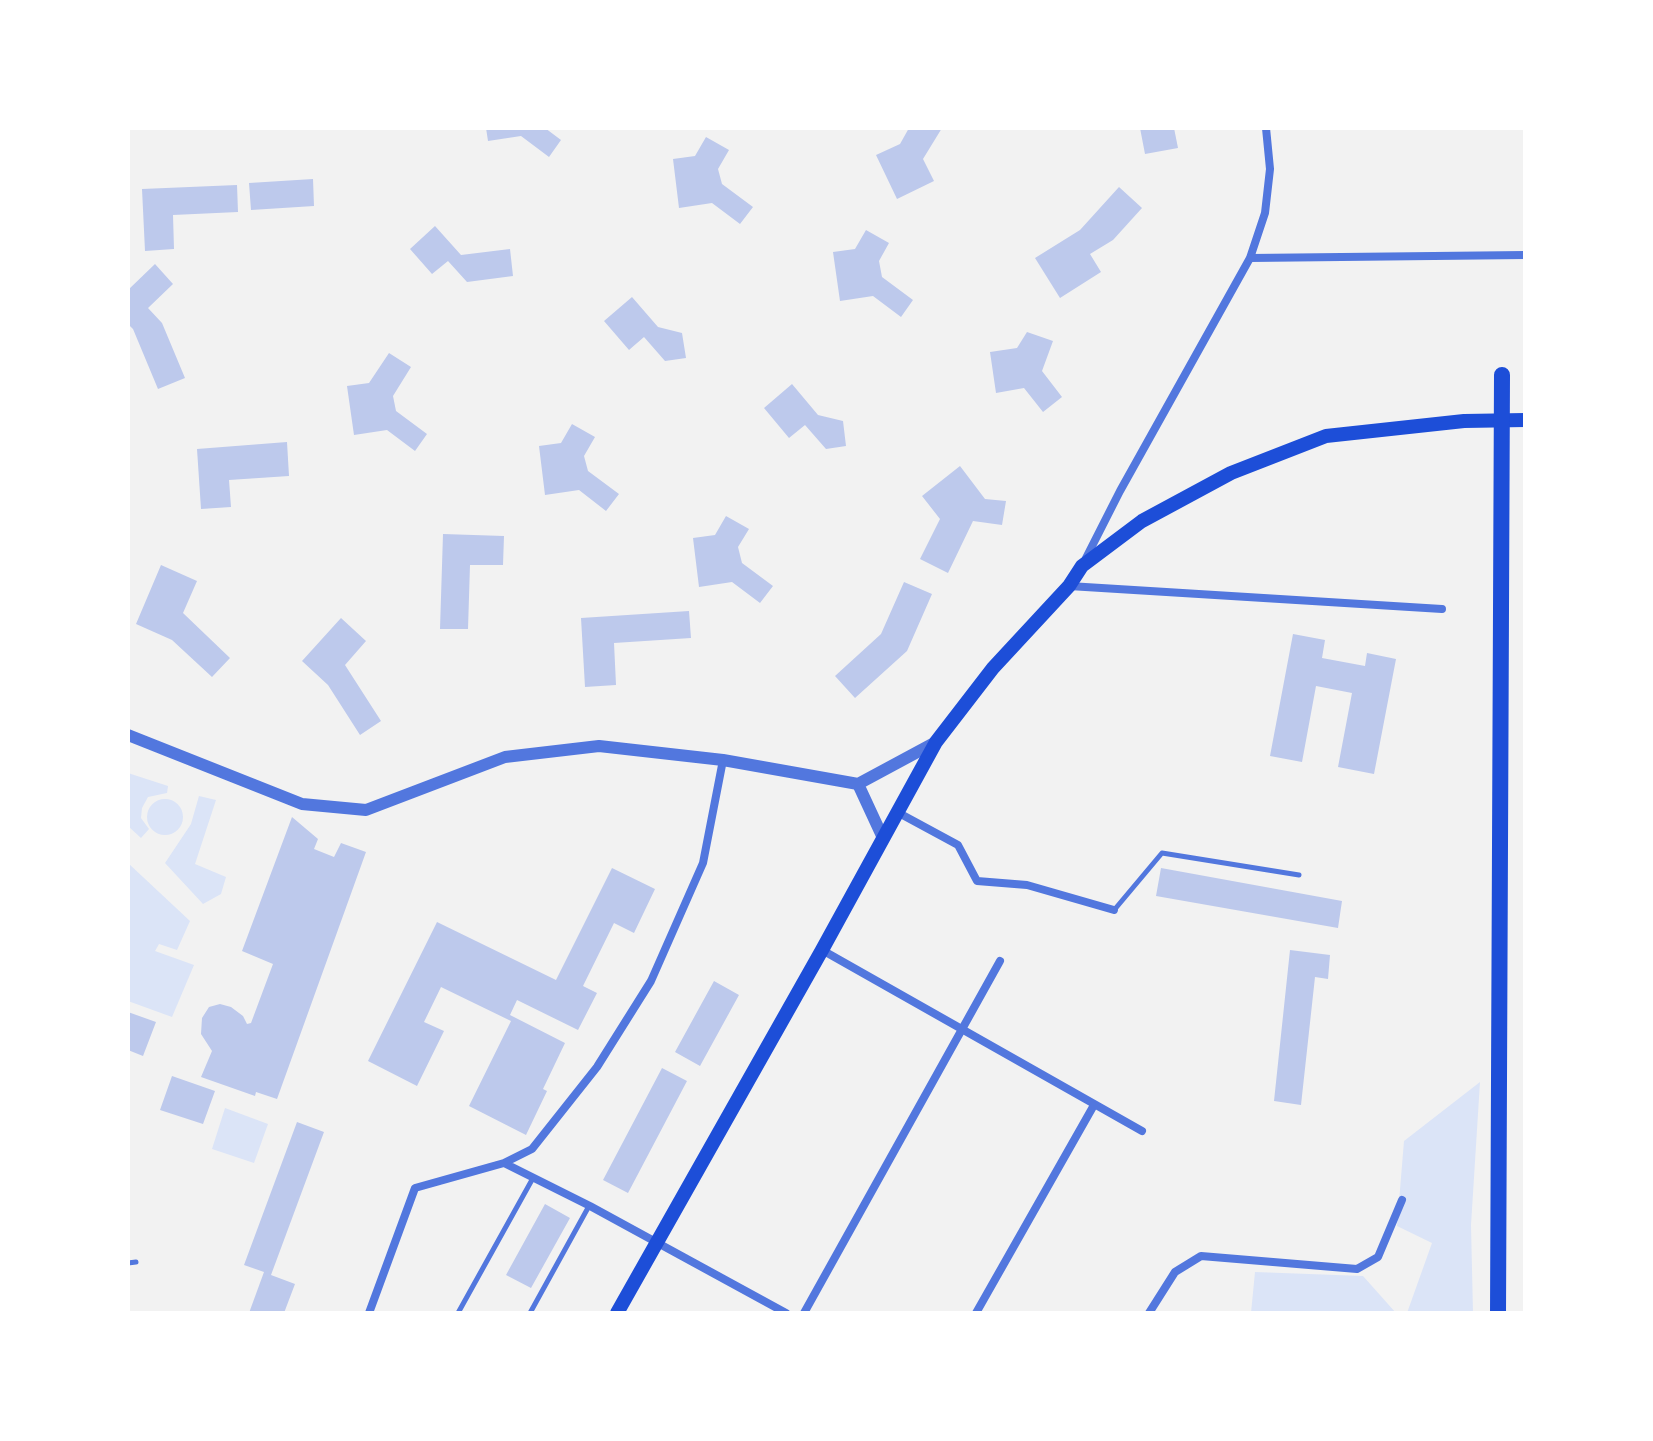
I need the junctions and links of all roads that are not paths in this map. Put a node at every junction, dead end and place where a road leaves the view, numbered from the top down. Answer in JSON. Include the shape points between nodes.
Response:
{"nodes":[{"id":1,"x":1266,"y":128,"type":"edge"},
{"id":2,"x":1525,"y":255,"type":"edge"},
{"id":3,"x":1250,"y":258,"type":"junction"},
{"id":4,"x":1502,"y":375,"type":"dead end"},
{"id":5,"x":1525,"y":420,"type":"edge"},
{"id":6,"x":1082,"y":566,"type":"junction"},
{"id":7,"x":1069,"y":586,"type":"junction"},
{"id":8,"x":1442,"y":609,"type":"dead end"},
{"id":9,"x":128,"y":735,"type":"edge"},
{"id":10,"x":936,"y":742,"type":"junction"},
{"id":11,"x":723,"y":760,"type":"junction"},
{"id":12,"x":858,"y":784,"type":"junction"},
{"id":13,"x":897,"y":812,"type":"junction"},
{"id":14,"x":883,"y":838,"type":"junction"},
{"id":15,"x":1299,"y":875,"type":"dead end"},
{"id":16,"x":1114,"y":910,"type":"joint"},
{"id":17,"x":822,"y":950,"type":"junction"},
{"id":18,"x":1000,"y":961,"type":"dead end"},
{"id":19,"x":962,"y":1030,"type":"junction"},
{"id":20,"x":1094,"y":1105,"type":"junction"},
{"id":21,"x":1142,"y":1131,"type":"dead end"},
{"id":22,"x":504,"y":1163,"type":"junction"},
{"id":23,"x":533,"y":1177,"type":"junction"},
{"id":24,"x":1402,"y":1200,"type":"dead end"},
{"id":25,"x":590,"y":1206,"type":"junction"},
{"id":26,"x":657,"y":1241,"type":"junction"},
{"id":27,"x":136,"y":1262,"type":"dead end"},
{"id":28,"x":128,"y":1263,"type":"edge"},
{"id":29,"x":369,"y":1313,"type":"edge"},
{"id":30,"x":458,"y":1313,"type":"edge"},
{"id":31,"x":530,"y":1313,"type":"edge"},
{"id":32,"x":617,"y":1313,"type":"edge"},
{"id":33,"x":786,"y":1313,"type":"edge"},
{"id":34,"x":804,"y":1313,"type":"edge"},
{"id":35,"x":976,"y":1313,"type":"edge"},
{"id":36,"x":1149,"y":1313,"type":"edge"},
{"id":37,"x":1498,"y":1313,"type":"edge"}],
"edges":[{"from":1,"to":3,"type":"street","via":[[1270,169],[1265,213]]},
{"from":2,"to":3,"type":"street"},
{"from":3,"to":6,"type":"street"},
{"from":4,"to":37,"type":"highway"},
{"from":5,"to":6,"type":"main road","via":[[1326,436],[1231,473],[1142,521]]},
{"from":6,"to":7,"type":"main road"},
{"from":7,"to":8,"type":"street"},
{"from":7,"to":10,"type":"main road","via":[[993,668]]},
{"from":9,"to":11,"type":"street","via":[[302,804],[366,810],[505,757],[599,746]]},
{"from":10,"to":12,"type":"street"},
{"from":10,"to":13,"type":"main road"},
{"from":11,"to":12,"type":"street"},
{"from":11,"to":22,"type":"street","via":[[703,863],[651,981],[597,1067],[532,1149]]},
{"from":12,"to":14,"type":"street"},
{"from":13,"to":14,"type":"main road"},
{"from":13,"to":16,"type":"street","via":[[958,845],[977,881],[1027,885]]},
{"from":14,"to":17,"type":"main road"},
{"from":15,"to":16,"type":"lane","via":[[1162,853]]},
{"from":17,"to":19,"type":"street"},
{"from":17,"to":26,"type":"main road"},
{"from":18,"to":19,"type":"street"},
{"from":19,"to":20,"type":"street"},
{"from":19,"to":34,"type":"street"},
{"from":20,"to":21,"type":"street"},
{"from":20,"to":35,"type":"street"},
{"from":22,"to":23,"type":"street"},
{"from":22,"to":29,"type":"street","via":[[415,1188]]},
{"from":23,"to":25,"type":"street"},
{"from":23,"to":30,"type":"lane"},
{"from":24,"to":36,"type":"street","via":[[1378,1257],[1357,1269],[1201,1256],[1175,1272]]},
{"from":25,"to":26,"type":"street"},
{"from":25,"to":31,"type":"lane"},
{"from":26,"to":32,"type":"main road"},
{"from":26,"to":33,"type":"street"},
{"from":27,"to":28,"type":"lane"}]}
